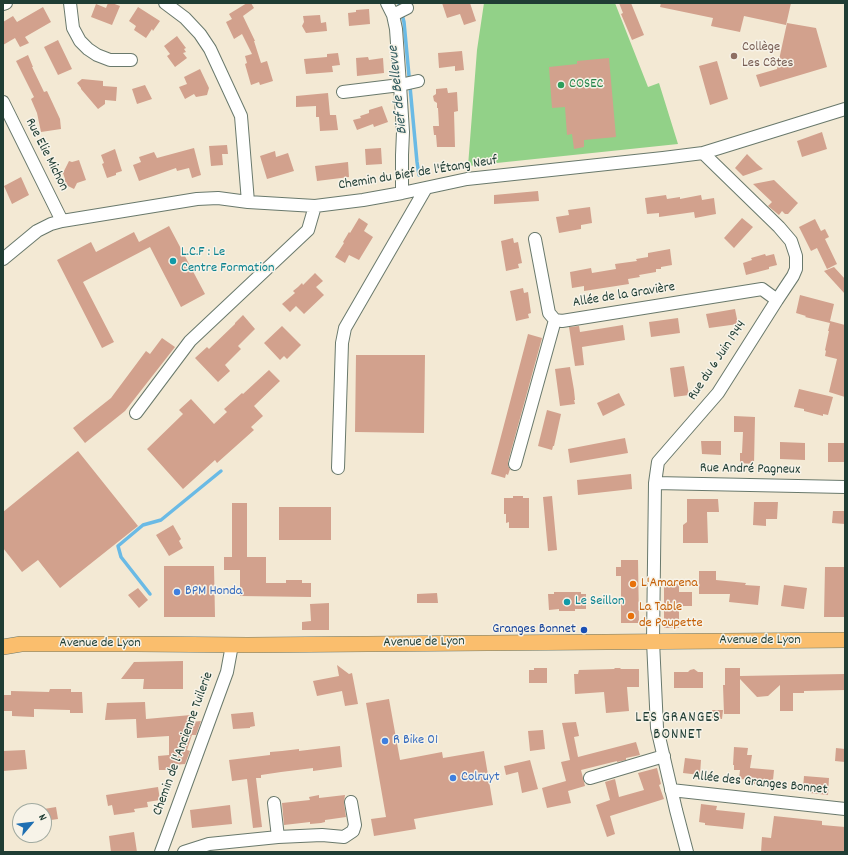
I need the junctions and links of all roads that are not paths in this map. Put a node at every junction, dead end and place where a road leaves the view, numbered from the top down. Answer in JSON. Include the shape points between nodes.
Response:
{"nodes":[{"id":1,"x":70,"y":3,"type":"edge"},
{"id":2,"x":165,"y":3,"type":"edge"},
{"id":3,"x":386,"y":3,"type":"edge"},
{"id":4,"x":407,"y":8,"type":"dead end"},
{"id":5,"x":393,"y":15,"type":"junction"},
{"id":6,"x":131,"y":60,"type":"dead end"},
{"id":7,"x":418,"y":80,"type":"dead end"},
{"id":8,"x":400,"y":85,"type":"junction"},
{"id":9,"x":343,"y":92,"type":"dead end"},
{"id":10,"x":3,"y":102,"type":"edge"},
{"id":11,"x":845,"y":109,"type":"edge"},
{"id":12,"x":703,"y":153,"type":"junction"},
{"id":13,"x":426,"y":188,"type":"junction"},
{"id":14,"x":402,"y":193,"type":"junction"},
{"id":15,"x":248,"y":202,"type":"junction"},
{"id":16,"x":315,"y":206,"type":"junction"},
{"id":17,"x":62,"y":221,"type":"junction"},
{"id":18,"x":535,"y":239,"type":"dead end"},
{"id":19,"x":3,"y":259,"type":"edge"},
{"id":20,"x":777,"y":300,"type":"junction"},
{"id":21,"x":555,"y":320,"type":"junction"},
{"id":22,"x":136,"y":412,"type":"dead end"},
{"id":23,"x":515,"y":464,"type":"dead end"},
{"id":24,"x":338,"y":468,"type":"dead end"},
{"id":25,"x":655,"y":483,"type":"junction"},
{"id":26,"x":845,"y":487,"type":"edge"},
{"id":27,"x":845,"y":640,"type":"edge"},
{"id":28,"x":653,"y":641,"type":"junction"},
{"id":29,"x":232,"y":645,"type":"junction"},
{"id":30,"x":3,"y":646,"type":"edge"},
{"id":31,"x":664,"y":756,"type":"junction"},
{"id":32,"x":590,"y":778,"type":"dead end"},
{"id":33,"x":671,"y":790,"type":"junction"},
{"id":34,"x":351,"y":802,"type":"dead end"},
{"id":35,"x":274,"y":803,"type":"dead end"},
{"id":36,"x":845,"y":809,"type":"edge"},
{"id":37,"x":278,"y":836,"type":"junction"},
{"id":38,"x":161,"y":852,"type":"edge"},
{"id":39,"x":184,"y":852,"type":"edge"},
{"id":40,"x":687,"y":852,"type":"edge"}],
"edges":[{"from":1,"to":6,"type":"street","via":[[73,28],[88,49],[110,60]]},
{"from":2,"to":15,"type":"street","via":[[185,18],[200,34],[210,49],[241,116]]},
{"from":3,"to":5,"type":"street"},
{"from":4,"to":5,"type":"street"},
{"from":5,"to":8,"type":"street"},
{"from":7,"to":8,"type":"street"},
{"from":8,"to":9,"type":"street"},
{"from":8,"to":14,"type":"street","via":[[403,132]]},
{"from":10,"to":17,"type":"street","name":"Rue Elie Michon"},
{"from":11,"to":12,"type":"street","name":"Chemin du Bief de l'Étang Neuf"},
{"from":12,"to":13,"type":"street","name":"Chemin du Bief de l'Étang Neuf","via":[[467,179]]},
{"from":12,"to":20,"type":"street","name":"Rue du 6 Juin 1944","via":[[791,241],[796,256],[796,269]]},
{"from":13,"to":14,"type":"street","name":"Chemin du Bief de l'Étang Neuf"},
{"from":13,"to":24,"type":"street","via":[[345,328],[342,343]]},
{"from":14,"to":16,"type":"street","name":"Chemin du Bief de l'Étang Neuf"},
{"from":15,"to":16,"type":"street","name":"Chemin du Bief de l'Étang Neuf"},
{"from":15,"to":17,"type":"street","name":"Chemin du Bief de l'Étang Neuf","via":[[218,198],[197,199]]},
{"from":16,"to":22,"type":"street","via":[[308,230],[190,341]]},
{"from":17,"to":19,"type":"street","name":"Chemin du Bief de l'Étang Neuf","via":[[37,231]]},
{"from":18,"to":21,"type":"street","name":"Allée de la Gravière","via":[[549,313]]},
{"from":20,"to":21,"type":"street","name":"Allée de la Gravière","via":[[762,289]]},
{"from":20,"to":25,"type":"street","name":"Rue du 6 Juin 1944","via":[[718,393],[658,462]]},
{"from":21,"to":23,"type":"street"},
{"from":25,"to":26,"type":"street","name":"Rue André Pagneux"},
{"from":25,"to":28,"type":"street","name":"Rue du 6 Juin 1944"},
{"from":27,"to":28,"type":"main road","name":"Avenue de Lyon"},
{"from":28,"to":29,"type":"main road","name":"Avenue de Lyon"},
{"from":28,"to":31,"type":"street","name":"Rue du 6 Juin 1944","via":[[657,728]]},
{"from":29,"to":30,"type":"main road","name":"Avenue de Lyon"},
{"from":29,"to":38,"type":"street","name":"Chemin de l'Ancienne Tuilerie","via":[[227,672]]},
{"from":31,"to":32,"type":"street"},
{"from":31,"to":33,"type":"street","name":"Rue du 6 Juin 1944"},
{"from":33,"to":36,"type":"street","name":"Allée des Granges Bonnet"},
{"from":33,"to":40,"type":"street","name":"Rue du 6 Juin 1944"},
{"from":34,"to":37,"type":"street","via":[[355,825],[353,831],[344,837]]},
{"from":35,"to":37,"type":"street"},
{"from":37,"to":39,"type":"street","via":[[209,844]]}]}
